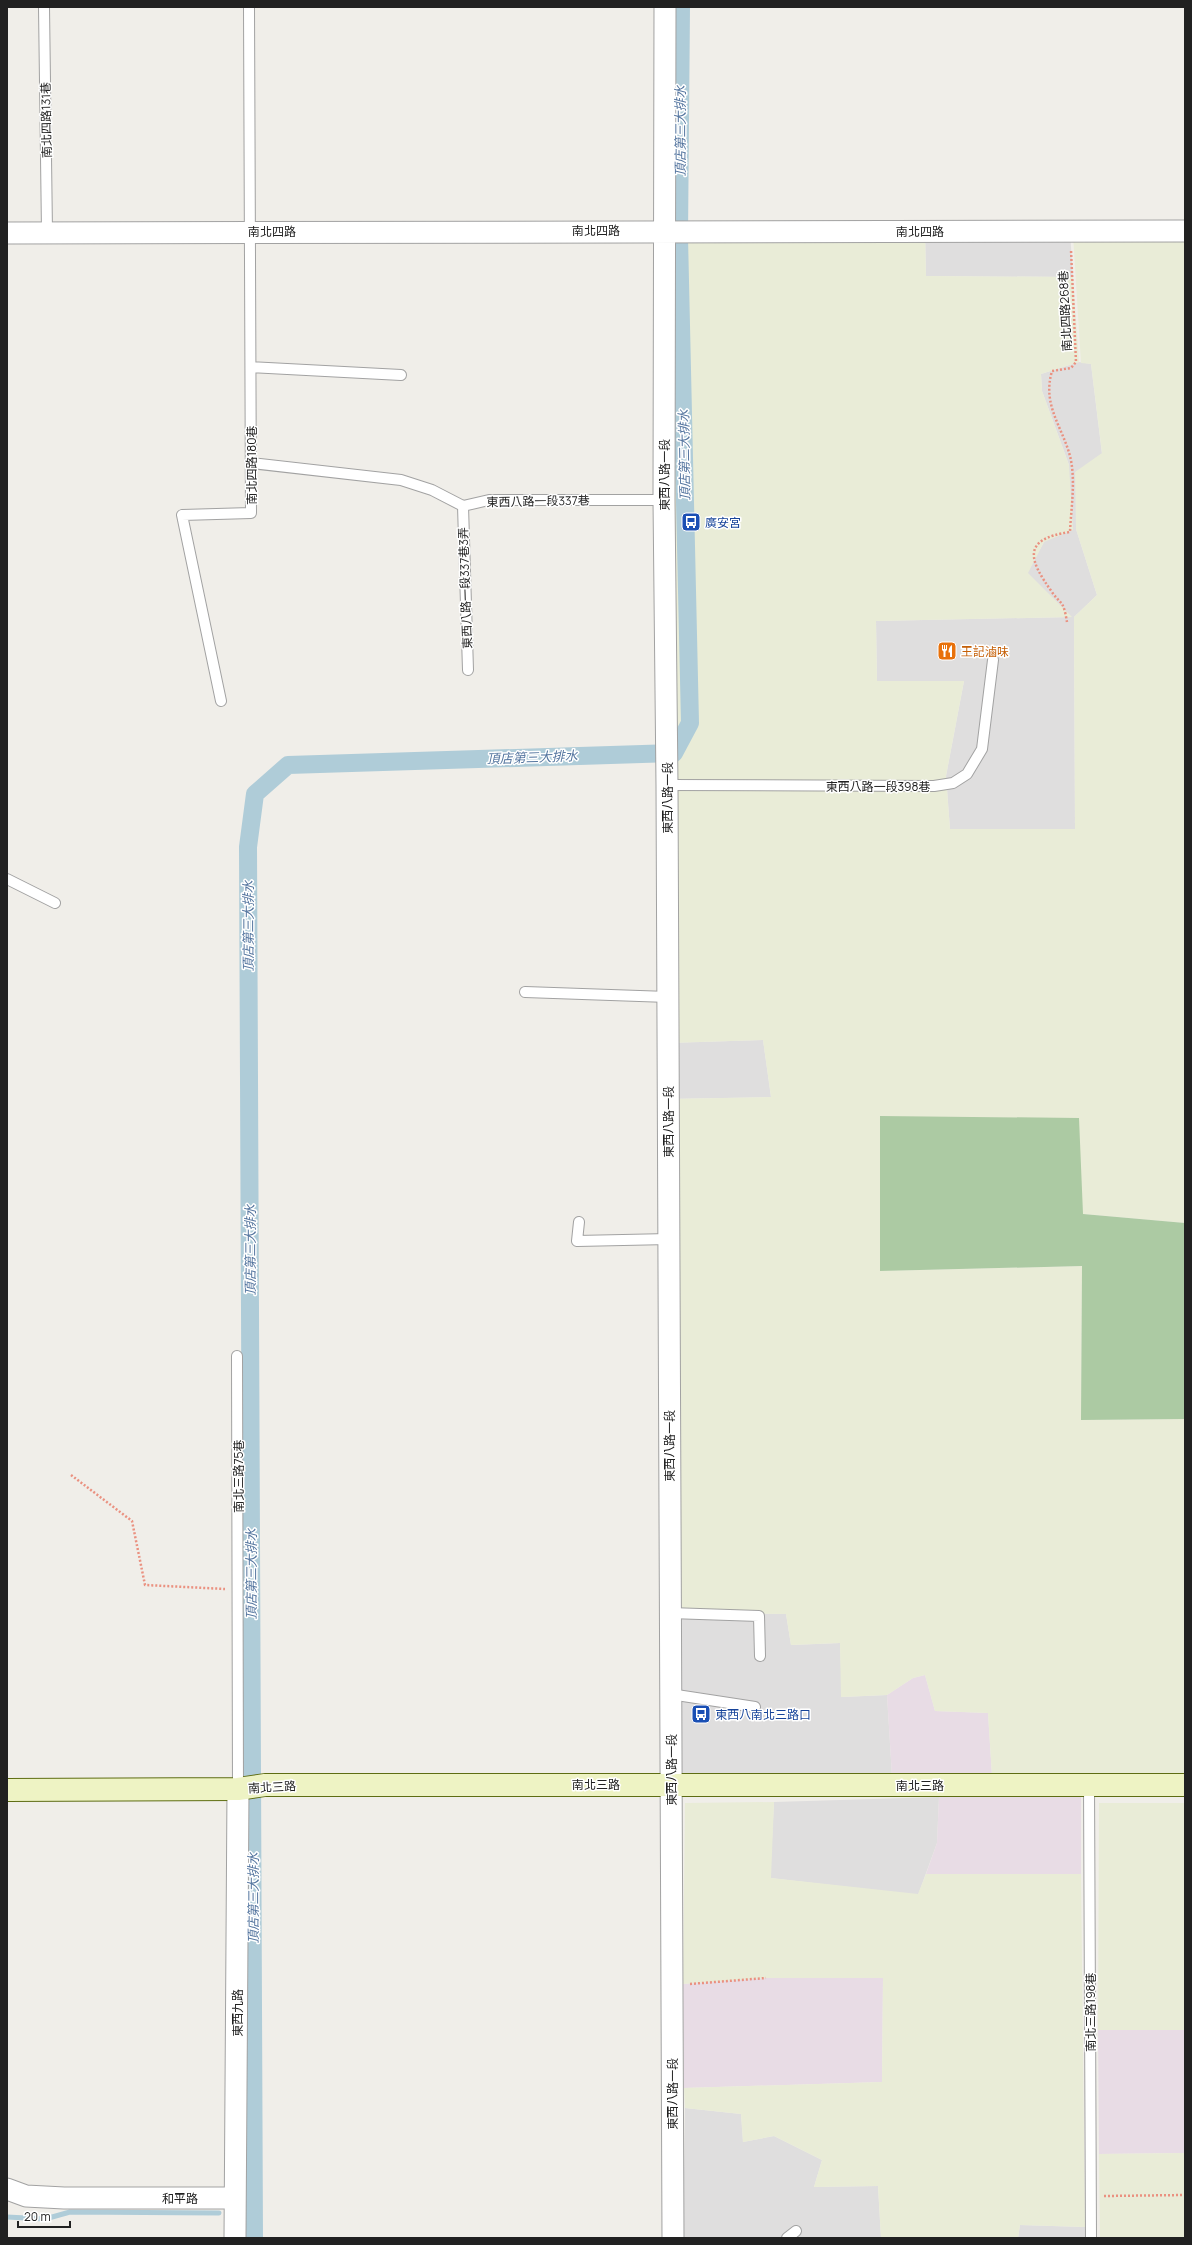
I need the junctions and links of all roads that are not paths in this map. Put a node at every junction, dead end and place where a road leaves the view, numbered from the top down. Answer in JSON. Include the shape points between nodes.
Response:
{"nodes":[{"id":1,"x":44,"y":7,"type":"edge"},
{"id":2,"x":249,"y":7,"type":"edge"},
{"id":3,"x":665,"y":7,"type":"edge"},
{"id":4,"x":665,"y":230,"type":"junction"},
{"id":5,"x":249,"y":231,"type":"junction"},
{"id":6,"x":1185,"y":231,"type":"edge"},
{"id":7,"x":47,"y":232,"type":"junction"},
{"id":8,"x":7,"y":233,"type":"edge"},
{"id":9,"x":251,"y":367,"type":"junction"},
{"id":10,"x":400,"y":375,"type":"dead end"},
{"id":11,"x":251,"y":463,"type":"junction"},
{"id":12,"x":664,"y":500,"type":"junction"},
{"id":13,"x":463,"y":506,"type":"junction"},
{"id":14,"x":993,"y":660,"type":"dead end"},
{"id":15,"x":468,"y":670,"type":"dead end"},
{"id":16,"x":221,"y":701,"type":"dead end"},
{"id":17,"x":668,"y":785,"type":"junction"},
{"id":18,"x":7,"y":879,"type":"edge"},
{"id":19,"x":55,"y":903,"type":"dead end"},
{"id":20,"x":525,"y":992,"type":"dead end"},
{"id":21,"x":668,"y":997,"type":"junction"},
{"id":22,"x":579,"y":1222,"type":"dead end"},
{"id":23,"x":669,"y":1239,"type":"junction"},
{"id":24,"x":238,"y":1356,"type":"dead end"},
{"id":25,"x":670,"y":1613,"type":"junction"},
{"id":26,"x":760,"y":1656,"type":"dead end"},
{"id":27,"x":670,"y":1694,"type":"junction"},
{"id":28,"x":755,"y":1707,"type":"dead end"},
{"id":29,"x":671,"y":1784,"type":"junction"},
{"id":30,"x":1185,"y":1785,"type":"edge"},
{"id":31,"x":1089,"y":1786,"type":"junction"},
{"id":32,"x":238,"y":1789,"type":"junction"},
{"id":33,"x":7,"y":1790,"type":"edge"},
{"id":34,"x":7,"y":2189,"type":"edge"},
{"id":35,"x":235,"y":2198,"type":"junction"},
{"id":36,"x":796,"y":2232,"type":"dead end"},
{"id":37,"x":235,"y":2238,"type":"edge"},
{"id":38,"x":673,"y":2238,"type":"edge"},
{"id":39,"x":786,"y":2238,"type":"edge"},
{"id":40,"x":1091,"y":2238,"type":"edge"}],
"edges":[{"from":1,"to":7,"type":"lane","name":"南北四路131巷"},
{"from":2,"to":5,"type":"lane","name":"南北四路180巷"},
{"from":3,"to":4,"type":"street","name":"東西八路一段"},
{"from":4,"to":5,"type":"street","name":"南北四路"},
{"from":4,"to":6,"type":"street","name":"南北四路"},
{"from":4,"to":12,"type":"street","name":"東西八路一段"},
{"from":5,"to":7,"type":"street","name":"南北四路"},
{"from":5,"to":9,"type":"lane","name":"南北四路180巷"},
{"from":7,"to":8,"type":"street","name":"南北四路"},
{"from":9,"to":10,"type":"lane"},
{"from":9,"to":11,"type":"lane","name":"南北四路180巷"},
{"from":11,"to":13,"type":"lane","via":[[401,480],[432,490]]},
{"from":11,"to":16,"type":"lane","name":"南北四路180巷","via":[[251,513],[182,516]]},
{"from":12,"to":13,"type":"lane","name":"東西八路一段337巷","via":[[490,500]]},
{"from":12,"to":17,"type":"street","name":"東西八路一段"},
{"from":13,"to":15,"type":"lane","name":"東西八路一段337巷3弄"},
{"from":14,"to":17,"type":"lane","name":"東西八路一段398巷","via":[[982,749],[967,774],[953,783],[934,786]]},
{"from":17,"to":21,"type":"street","name":"東西八路一段"},
{"from":18,"to":19,"type":"lane"},
{"from":20,"to":21,"type":"lane"},
{"from":21,"to":23,"type":"street","name":"東西八路一段"},
{"from":22,"to":23,"type":"lane","via":[[577,1241]]},
{"from":23,"to":25,"type":"street","name":"東西八路一段"},
{"from":24,"to":32,"type":"lane","name":"南北三路75巷"},
{"from":25,"to":26,"type":"lane","via":[[759,1616]]},
{"from":25,"to":27,"type":"street","name":"東西八路一段"},
{"from":27,"to":28,"type":"lane"},
{"from":27,"to":29,"type":"street","name":"東西八路一段"},
{"from":29,"to":31,"type":"street","name":"南北三路"},
{"from":29,"to":32,"type":"street","name":"南北三路","via":[[265,1785]]},
{"from":29,"to":38,"type":"street","name":"東西八路一段"},
{"from":30,"to":31,"type":"street","name":"南北三路"},
{"from":31,"to":40,"type":"lane","name":"南北三路198巷"},
{"from":32,"to":33,"type":"street","name":"南北三路"},
{"from":32,"to":35,"type":"street","name":"東西九路"},
{"from":34,"to":35,"type":"street","name":"和平路","via":[[26,2196],[64,2198]]},
{"from":35,"to":37,"type":"street","name":"東西九路"},
{"from":36,"to":39,"type":"lane"}]}
